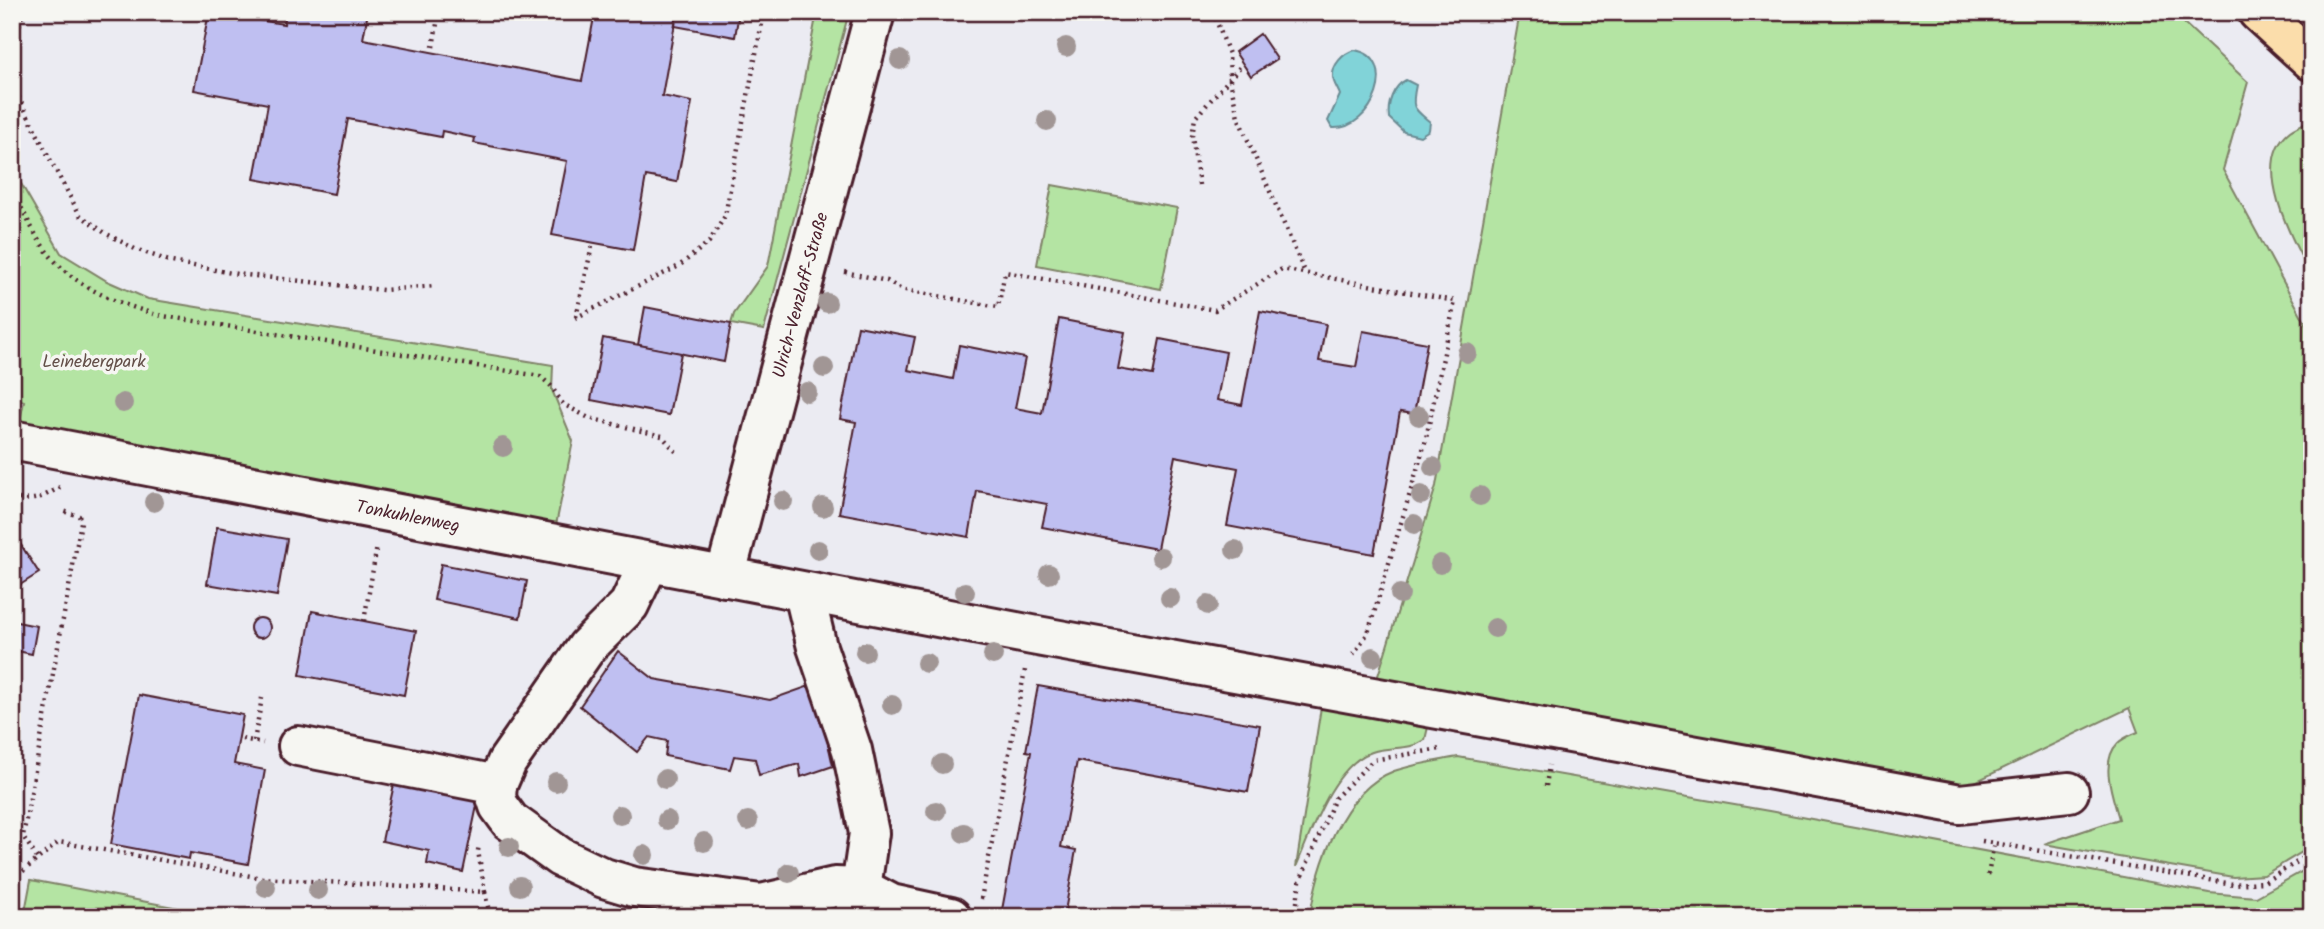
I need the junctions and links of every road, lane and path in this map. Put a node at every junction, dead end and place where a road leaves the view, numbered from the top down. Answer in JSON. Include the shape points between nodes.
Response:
{"nodes":[{"id":1,"x":23,"y":12,"type":"edge"},
{"id":2,"x":439,"y":12,"type":"edge"},
{"id":3,"x":764,"y":12,"type":"edge"},
{"id":4,"x":875,"y":12,"type":"edge"},
{"id":5,"x":1213,"y":12,"type":"edge"},
{"id":6,"x":2259,"y":12,"type":"edge"},
{"id":7,"x":433,"y":47,"type":"dead end"},
{"id":8,"x":12,"y":52,"type":"edge"},
{"id":9,"x":2312,"y":61,"type":"edge"},
{"id":10,"x":1240,"y":67,"type":"dead end"},
{"id":11,"x":12,"y":77,"type":"edge"},
{"id":12,"x":1230,"y":80,"type":"junction"},
{"id":13,"x":1199,"y":185,"type":"dead end"},
{"id":14,"x":12,"y":189,"type":"edge"},
{"id":15,"x":593,"y":242,"type":"dead end"},
{"id":16,"x":845,"y":272,"type":"dead end"},
{"id":17,"x":1305,"y":274,"type":"junction"},
{"id":18,"x":435,"y":286,"type":"dead end"},
{"id":19,"x":12,"y":440,"type":"edge"},
{"id":20,"x":679,"y":455,"type":"dead end"},
{"id":21,"x":69,"y":482,"type":"dead end"},
{"id":22,"x":12,"y":498,"type":"edge"},
{"id":23,"x":63,"y":511,"type":"dead end"},
{"id":24,"x":384,"y":511,"type":"junction"},
{"id":25,"x":649,"y":563,"type":"junction"},
{"id":26,"x":725,"y":577,"type":"junction"},
{"id":27,"x":804,"y":593,"type":"junction"},
{"id":28,"x":364,"y":621,"type":"dead end"},
{"id":29,"x":1032,"y":635,"type":"junction"},
{"id":30,"x":1330,"y":689,"type":"junction"},
{"id":31,"x":262,"y":698,"type":"dead end"},
{"id":32,"x":254,"y":741,"type":"dead end"},
{"id":33,"x":298,"y":746,"type":"dead end"},
{"id":34,"x":1447,"y":747,"type":"dead end"},
{"id":35,"x":1550,"y":761,"type":"dead end"},
{"id":36,"x":1546,"y":786,"type":"dead end"},
{"id":37,"x":2069,"y":792,"type":"dead end"},
{"id":38,"x":498,"y":796,"type":"junction"},
{"id":39,"x":1970,"y":839,"type":"dead end"},
{"id":40,"x":1994,"y":844,"type":"junction"},
{"id":41,"x":2312,"y":853,"type":"edge"},
{"id":42,"x":37,"y":858,"type":"junction"},
{"id":43,"x":1988,"y":876,"type":"dead end"},
{"id":44,"x":12,"y":880,"type":"edge"},
{"id":45,"x":485,"y":892,"type":"junction"},
{"id":46,"x":858,"y":902,"type":"edge"},
{"id":47,"x":966,"y":910,"type":"edge"},
{"id":48,"x":490,"y":917,"type":"edge"},
{"id":49,"x":1295,"y":917,"type":"edge"}],
"edges":[{"from":1,"to":8,"type":"path"},
{"from":2,"to":7,"type":"path"},
{"from":3,"to":15,"type":"path","via":[[725,216],[709,243],[679,266],[575,317]]},
{"from":4,"to":26,"type":"street","name":"Ulrich-Venzlaff-Straße"},
{"from":5,"to":12,"type":"path","via":[[1228,54]]},
{"from":6,"to":9,"type":"main road"},
{"from":10,"to":12,"type":"path"},
{"from":11,"to":18,"type":"path","via":[[80,215],[135,249],[172,262],[237,274],[383,290]]},
{"from":12,"to":13,"type":"path","via":[[1195,118],[1192,136]]},
{"from":12,"to":17,"type":"path","via":[[1238,117]]},
{"from":14,"to":20,"type":"path","via":[[51,257],[76,281],[122,305],[157,315],[540,376],[563,404],[589,418],[662,436]]},
{"from":16,"to":17,"type":"path","via":[[887,281],[900,289],[998,307],[1005,272],[1215,310],[1282,269]]},
{"from":17,"to":30,"type":"path","via":[[1455,301],[1425,443],[1368,633]]},
{"from":19,"to":24,"type":"street","name":"Tonkuhlenweg"},
{"from":21,"to":22,"type":"path","via":[[31,501]]},
{"from":23,"to":42,"type":"path","via":[[79,516],[81,522],[23,836]]},
{"from":24,"to":25,"type":"street","name":"Tonkuhlenweg"},
{"from":24,"to":28,"type":"path"},
{"from":25,"to":26,"type":"street","name":"Tonkuhlenweg"},
{"from":25,"to":38,"type":"street","via":[[629,605],[587,647],[507,762]]},
{"from":26,"to":27,"type":"street","name":"Tonkuhlenweg"},
{"from":27,"to":29,"type":"street","name":"Tonkuhlenweg"},
{"from":27,"to":46,"type":"street","via":[[852,750],[869,833]]},
{"from":29,"to":30,"type":"street","name":"Tonkuhlenweg"},
{"from":29,"to":47,"type":"path"},
{"from":30,"to":37,"type":"street","name":"Tonkuhlenweg","via":[[1960,804]]},
{"from":31,"to":32,"type":"path"},
{"from":33,"to":38,"type":"street"},
{"from":34,"to":49,"type":"path","via":[[1373,760],[1335,798],[1300,881]]},
{"from":35,"to":36,"type":"path"},
{"from":38,"to":45,"type":"path","via":[[485,814],[478,851]]},
{"from":38,"to":46,"type":"street","via":[[516,826],[560,857],[634,887],[761,904],[835,887]]},
{"from":39,"to":40,"type":"path"},
{"from":40,"to":41,"type":"path","via":[[2233,884],[2264,882]]},
{"from":40,"to":43,"type":"path"},
{"from":42,"to":44,"type":"path"},
{"from":42,"to":45,"type":"path","via":[[59,842],[262,878]]},
{"from":45,"to":48,"type":"path"},
{"from":46,"to":47,"type":"street"}]}
